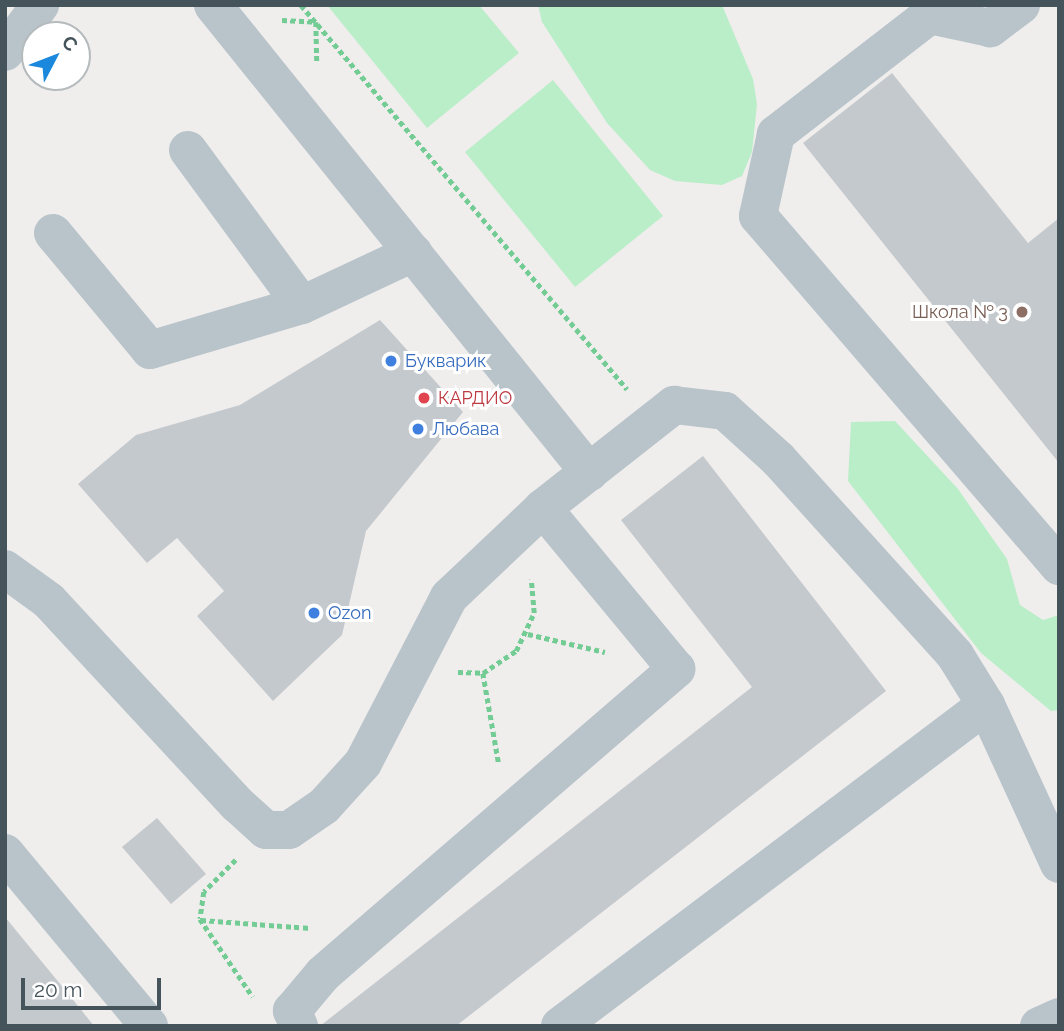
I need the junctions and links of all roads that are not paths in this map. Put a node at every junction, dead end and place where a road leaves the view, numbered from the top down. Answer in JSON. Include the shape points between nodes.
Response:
{"nodes":[{"id":1,"x":40,"y":5,"type":"edge"},
{"id":2,"x":213,"y":5,"type":"edge"},
{"id":3,"x":1021,"y":5,"type":"edge"},
{"id":4,"x":5,"y":52,"type":"edge"},
{"id":5,"x":188,"y":150,"type":"dead end"},
{"id":6,"x":53,"y":233,"type":"dead end"},
{"id":7,"x":413,"y":253,"type":"junction"},
{"id":8,"x":302,"y":305,"type":"junction"},
{"id":9,"x":589,"y":472,"type":"junction"},
{"id":10,"x":542,"y":508,"type":"junction"},
{"id":11,"x":1059,"y":566,"type":"edge"},
{"id":12,"x":5,"y":569,"type":"edge"},
{"id":13,"x":986,"y":705,"type":"junction"},
{"id":14,"x":5,"y":853,"type":"edge"},
{"id":15,"x":1059,"y":863,"type":"edge"},
{"id":16,"x":1059,"y":1017,"type":"edge"},
{"id":17,"x":149,"y":1026,"type":"edge"},
{"id":18,"x":299,"y":1026,"type":"edge"},
{"id":19,"x":560,"y":1026,"type":"edge"},
{"id":20,"x":1040,"y":1026,"type":"edge"}],
"edges":[{"from":1,"to":4,"type":"street"},
{"from":2,"to":7,"type":"street"},
{"from":3,"to":11,"type":"street","via":[[990,28],[930,15],[776,134],[758,216]]},
{"from":5,"to":8,"type":"street"},
{"from":6,"to":8,"type":"street","via":[[150,350]]},
{"from":7,"to":8,"type":"street"},
{"from":7,"to":9,"type":"street"},
{"from":9,"to":10,"type":"street"},
{"from":9,"to":13,"type":"street","via":[[674,405],[725,411],[778,459],[955,655]]},
{"from":10,"to":12,"type":"street","via":[[449,597],[363,763],[324,806],[289,830],[266,830],[161,725],[49,601]]},
{"from":10,"to":18,"type":"street","via":[[676,669],[323,974],[292,1011]]},
{"from":13,"to":15,"type":"street"},
{"from":13,"to":19,"type":"street"},
{"from":14,"to":17,"type":"street"},
{"from":16,"to":20,"type":"street"}]}
